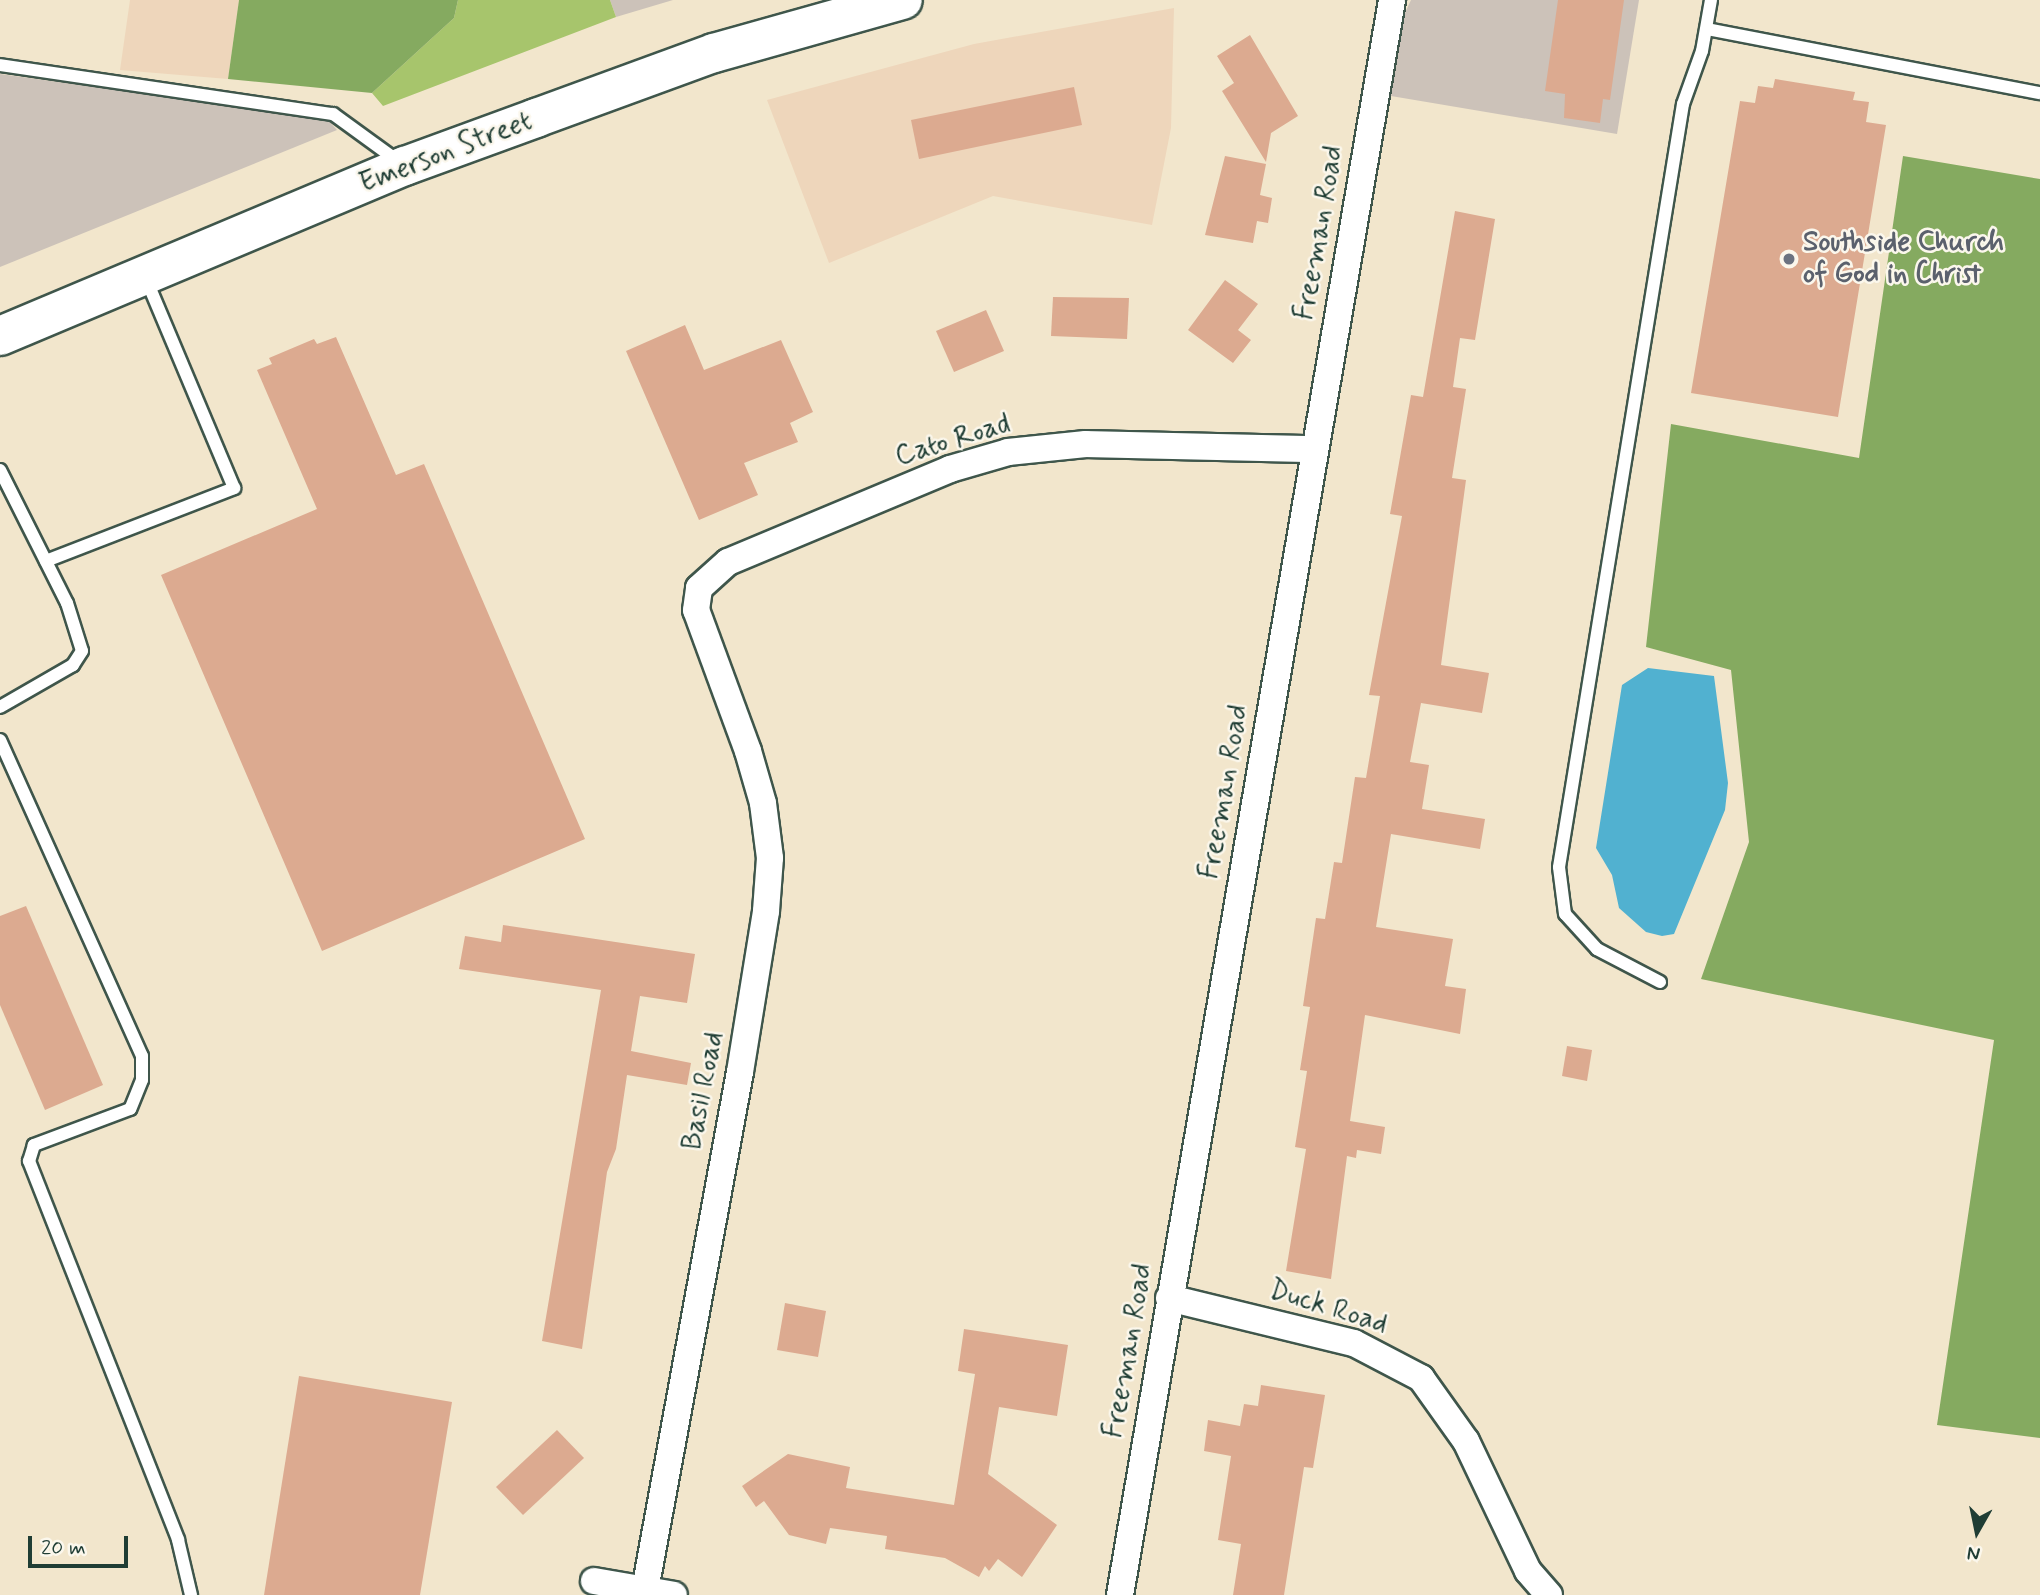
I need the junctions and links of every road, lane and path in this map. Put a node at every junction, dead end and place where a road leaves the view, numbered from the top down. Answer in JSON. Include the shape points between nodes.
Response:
{"nodes":[{"id":1,"x":902,"y":0,"type":"edge"},
{"id":2,"x":1392,"y":0,"type":"edge"},
{"id":3,"x":1711,"y":0,"type":"edge"},
{"id":4,"x":1707,"y":29,"type":"junction"},
{"id":5,"x":0,"y":65,"type":"edge"},
{"id":6,"x":2040,"y":93,"type":"edge"},
{"id":7,"x":405,"y":166,"type":"junction"},
{"id":8,"x":145,"y":276,"type":"junction"},
{"id":9,"x":0,"y":336,"type":"edge"},
{"id":10,"x":1315,"y":449,"type":"junction"},
{"id":11,"x":0,"y":470,"type":"edge"},
{"id":12,"x":46,"y":561,"type":"junction"},
{"id":13,"x":695,"y":611,"type":"joint"},
{"id":14,"x":0,"y":707,"type":"edge"},
{"id":15,"x":0,"y":740,"type":"edge"},
{"id":16,"x":1660,"y":982,"type":"dead end"},
{"id":17,"x":1169,"y":1298,"type":"junction"},
{"id":18,"x":594,"y":1581,"type":"dead end"},
{"id":19,"x":645,"y":1590,"type":"junction"},
{"id":20,"x":191,"y":1595,"type":"edge"},
{"id":21,"x":674,"y":1595,"type":"edge"},
{"id":22,"x":1120,"y":1595,"type":"edge"},
{"id":23,"x":1549,"y":1595,"type":"edge"}],
"edges":[{"from":1,"to":7,"type":"main road","name":"Emerson Street","via":[[714,52]]},
{"from":2,"to":10,"type":"street","name":"Freeman Road"},
{"from":3,"to":4,"type":"lane"},
{"from":4,"to":6,"type":"lane"},
{"from":4,"to":16,"type":"lane","via":[[1684,104],[1559,867],[1565,914],[1597,949]]},
{"from":5,"to":7,"type":"lane","via":[[333,114]]},
{"from":7,"to":8,"type":"main road","name":"Emerson Street"},
{"from":8,"to":9,"type":"main road","name":"Emerson Street"},
{"from":8,"to":12,"type":"lane","via":[[234,488]]},
{"from":10,"to":13,"type":"street","name":"Cato Road","via":[[1086,444],[1008,452],[950,469],[728,562],[699,588]]},
{"from":10,"to":17,"type":"street","name":"Freeman Road"},
{"from":11,"to":12,"type":"lane"},
{"from":12,"to":14,"type":"lane","via":[[67,603],[82,651],[73,664]]},
{"from":13,"to":19,"type":"street","name":"Basil Road","via":[[748,751],[763,803],[770,858],[740,1072]]},
{"from":15,"to":20,"type":"lane","via":[[142,1056],[142,1080],[130,1109],[34,1144],[29,1161],[178,1540]]},
{"from":17,"to":22,"type":"street","name":"Freeman Road"},
{"from":17,"to":23,"type":"street","name":"Duck Road","via":[[1354,1343],[1421,1378],[1466,1441],[1528,1571]]},
{"from":18,"to":19,"type":"street"},
{"from":19,"to":21,"type":"street"}]}
